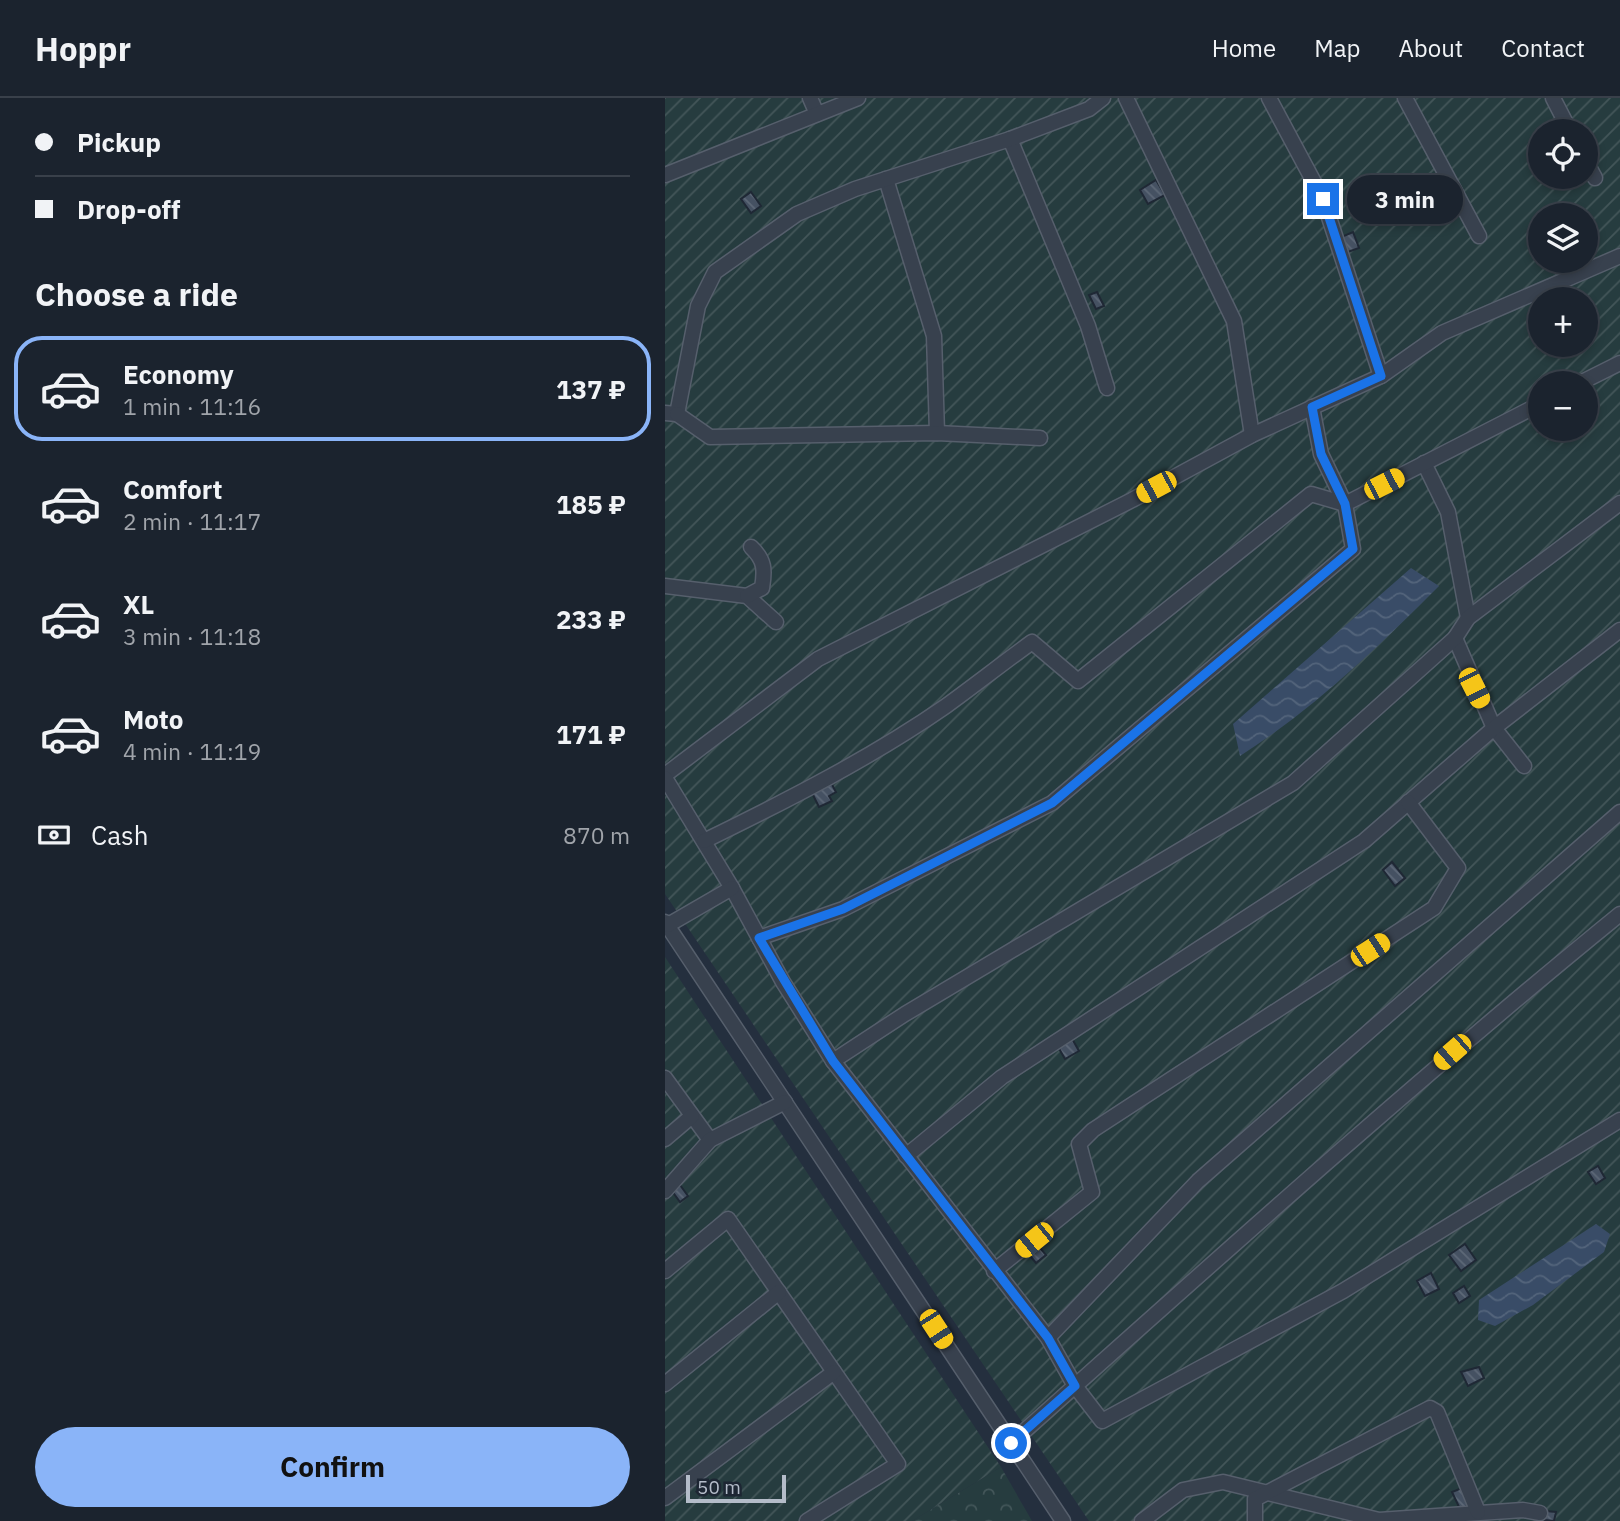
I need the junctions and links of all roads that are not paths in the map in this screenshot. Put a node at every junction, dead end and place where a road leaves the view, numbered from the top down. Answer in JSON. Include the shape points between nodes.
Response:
{"nodes":[{"id":1,"x":810,"y":98,"type":"edge"},
{"id":2,"x":858,"y":98,"type":"edge"},
{"id":3,"x":1103,"y":98,"type":"edge"},
{"id":4,"x":1126,"y":98,"type":"edge"},
{"id":5,"x":1269,"y":98,"type":"edge"},
{"id":6,"x":1405,"y":98,"type":"edge"},
{"id":7,"x":1553,"y":98,"type":"edge"},
{"id":8,"x":817,"y":114,"type":"junction"},
{"id":9,"x":1564,"y":119,"type":"edge"},
{"id":10,"x":1010,"y":139,"type":"junction"},
{"id":11,"x":665,"y":175,"type":"edge"},
{"id":12,"x":886,"y":179,"type":"junction"},
{"id":13,"x":1479,"y":236,"type":"dead end"},
{"id":14,"x":1620,"y":256,"type":"edge"},
{"id":15,"x":1620,"y":363,"type":"edge"},
{"id":16,"x":1598,"y":374,"type":"edge"},
{"id":17,"x":1381,"y":376,"type":"junction"},
{"id":18,"x":1107,"y":388,"type":"dead end"},
{"id":19,"x":1312,"y":407,"type":"junction"},
{"id":20,"x":1528,"y":410,"type":"edge"},
{"id":21,"x":671,"y":414,"type":"edge"},
{"id":22,"x":937,"y":433,"type":"junction"},
{"id":23,"x":1252,"y":435,"type":"junction"},
{"id":24,"x":1040,"y":438,"type":"dead end"},
{"id":25,"x":1424,"y":464,"type":"junction"},
{"id":26,"x":1620,"y":503,"type":"edge"},
{"id":27,"x":1345,"y":504,"type":"junction"},
{"id":28,"x":751,"y":547,"type":"dead end"},
{"id":29,"x":665,"y":586,"type":"edge"},
{"id":30,"x":747,"y":596,"type":"junction"},
{"id":31,"x":1468,"y":618,"type":"junction"},
{"id":32,"x":776,"y":622,"type":"dead end"},
{"id":33,"x":1620,"y":630,"type":"edge"},
{"id":34,"x":1455,"y":638,"type":"junction"},
{"id":35,"x":1494,"y":728,"type":"junction"},
{"id":36,"x":1524,"y":766,"type":"dead end"},
{"id":37,"x":665,"y":777,"type":"edge"},
{"id":38,"x":1408,"y":803,"type":"junction"},
{"id":39,"x":1620,"y":812,"type":"edge"},
{"id":40,"x":704,"y":841,"type":"junction"},
{"id":41,"x":732,"y":888,"type":"junction"},
{"id":42,"x":1620,"y":914,"type":"edge"},
{"id":43,"x":666,"y":924,"type":"edge"},
{"id":44,"x":759,"y":938,"type":"junction"},
{"id":45,"x":833,"y":1061,"type":"junction"},
{"id":46,"x":665,"y":1078,"type":"edge"},
{"id":47,"x":785,"y":1102,"type":"junction"},
{"id":48,"x":692,"y":1115,"type":"junction"},
{"id":49,"x":1620,"y":1120,"type":"edge"},
{"id":50,"x":665,"y":1139,"type":"edge"},
{"id":51,"x":710,"y":1140,"type":"junction"},
{"id":52,"x":906,"y":1156,"type":"junction"},
{"id":53,"x":665,"y":1191,"type":"edge"},
{"id":54,"x":665,"y":1271,"type":"edge"},
{"id":55,"x":994,"y":1271,"type":"junction"},
{"id":56,"x":779,"y":1292,"type":"junction"},
{"id":57,"x":1048,"y":1338,"type":"junction"},
{"id":58,"x":834,"y":1372,"type":"junction"},
{"id":59,"x":665,"y":1384,"type":"edge"},
{"id":60,"x":1075,"y":1386,"type":"junction"},
{"id":61,"x":1011,"y":1443,"type":"junction"},
{"id":62,"x":1265,"y":1494,"type":"junction"},
{"id":63,"x":665,"y":1499,"type":"edge"},
{"id":64,"x":1478,"y":1513,"type":"junction"},
{"id":65,"x":1540,"y":1513,"type":"dead end"},
{"id":66,"x":807,"y":1521,"type":"edge"},
{"id":67,"x":1063,"y":1521,"type":"edge"},
{"id":68,"x":1142,"y":1521,"type":"edge"},
{"id":69,"x":1255,"y":1521,"type":"edge"}],
"edges":[{"from":1,"to":8,"type":"street"},
{"from":2,"to":8,"type":"street"},
{"from":3,"to":10,"type":"street","via":[[1089,109]]},
{"from":4,"to":23,"type":"street","via":[[1234,321]]},
{"from":5,"to":17,"type":"street","via":[[1323,199]]},
{"from":6,"to":13,"type":"street"},
{"from":7,"to":9,"type":"street"},
{"from":8,"to":11,"type":"street"},
{"from":10,"to":12,"type":"street"},
{"from":10,"to":18,"type":"street","via":[[1088,326]]},
{"from":12,"to":21,"type":"street","via":[[797,214],[715,272],[698,306]]},
{"from":12,"to":22,"type":"street","via":[[934,336]]},
{"from":14,"to":17,"type":"street","via":[[1442,333]]},
{"from":15,"to":16,"type":"street"},
{"from":17,"to":19,"type":"street"},
{"from":19,"to":23,"type":"street"},
{"from":19,"to":27,"type":"street","via":[[1321,454]]},
{"from":20,"to":25,"type":"street"},
{"from":21,"to":22,"type":"street","via":[[710,437]]},
{"from":22,"to":24,"type":"street"},
{"from":23,"to":37,"type":"street","via":[[818,659]]},
{"from":25,"to":27,"type":"street"},
{"from":25,"to":31,"type":"street","via":[[1448,512]]},
{"from":26,"to":31,"type":"street"},
{"from":27,"to":40,"type":"street","via":[[1311,494],[1078,681],[1032,642],[891,741]]},
{"from":27,"to":44,"type":"street","via":[[1353,549],[1052,803],[843,909]]},
{"from":28,"to":30,"type":"street","via":[[761,556],[765,570],[762,588]]},
{"from":29,"to":30,"type":"street"},
{"from":30,"to":32,"type":"street"},
{"from":31,"to":34,"type":"street"},
{"from":33,"to":35,"type":"street"},
{"from":34,"to":35,"type":"street"},
{"from":34,"to":45,"type":"street","via":[[1293,783]]},
{"from":35,"to":36,"type":"street"},
{"from":35,"to":38,"type":"street"},
{"from":37,"to":40,"type":"street"},
{"from":38,"to":52,"type":"street","via":[[1315,875],[1002,1077]]},
{"from":38,"to":55,"type":"street","via":[[1458,868],[1434,908],[1093,1130],[1079,1144],[1092,1192]]},
{"from":39,"to":57,"type":"street","via":[[1198,1181]]},
{"from":40,"to":41,"type":"street"},
{"from":41,"to":43,"type":"street"},
{"from":41,"to":44,"type":"street"},
{"from":42,"to":60,"type":"street","via":[[1472,1034]]},
{"from":43,"to":47,"type":"street"},
{"from":44,"to":45,"type":"street"},
{"from":45,"to":52,"type":"street"},
{"from":46,"to":48,"type":"street"},
{"from":47,"to":51,"type":"street"},
{"from":47,"to":61,"type":"street"},
{"from":48,"to":50,"type":"street"},
{"from":48,"to":51,"type":"street"},
{"from":49,"to":60,"type":"street","via":[[1343,1291],[1103,1421]]},
{"from":51,"to":53,"type":"street"},
{"from":52,"to":55,"type":"street"},
{"from":54,"to":56,"type":"street","via":[[728,1219]]},
{"from":55,"to":57,"type":"street"},
{"from":56,"to":58,"type":"street"},
{"from":56,"to":59,"type":"street"},
{"from":57,"to":60,"type":"street"},
{"from":58,"to":63,"type":"street"},
{"from":58,"to":66,"type":"street","via":[[898,1464]]},
{"from":60,"to":61,"type":"street"},
{"from":61,"to":67,"type":"street"},
{"from":62,"to":64,"type":"street","via":[[1379,1520]]},
{"from":62,"to":64,"type":"street","via":[[1430,1408],[1437,1412]]},
{"from":62,"to":68,"type":"street","via":[[1223,1482],[1182,1490]]},
{"from":62,"to":69,"type":"street","via":[[1255,1499]]},
{"from":64,"to":65,"type":"street"}]}
